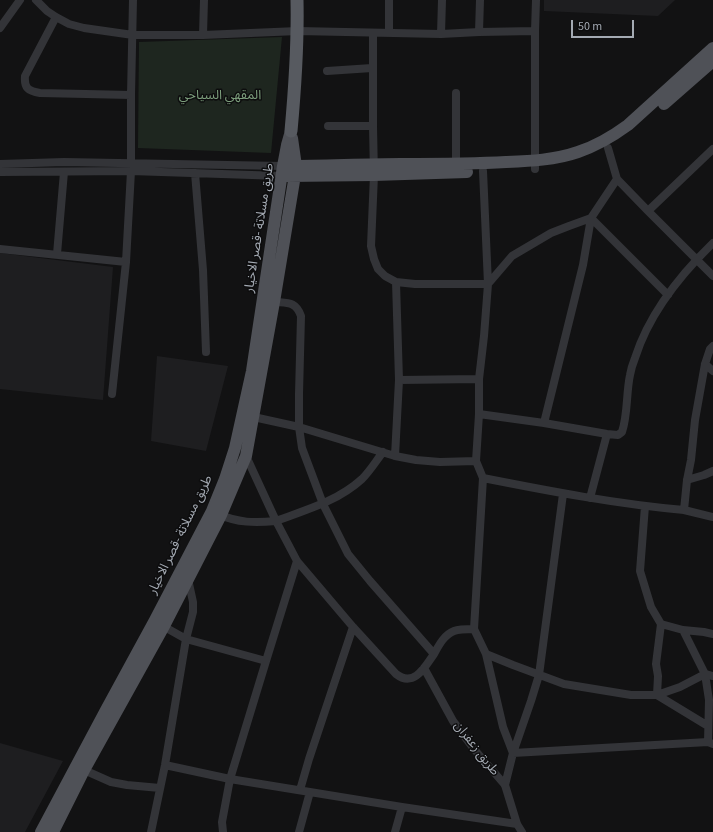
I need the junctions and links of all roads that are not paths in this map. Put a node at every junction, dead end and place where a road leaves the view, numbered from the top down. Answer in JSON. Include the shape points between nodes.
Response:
{"nodes":[{"id":1,"x":20,"y":0,"type":"edge"},
{"id":2,"x":36,"y":0,"type":"edge"},
{"id":3,"x":133,"y":0,"type":"edge"},
{"id":4,"x":204,"y":0,"type":"edge"},
{"id":5,"x":297,"y":0,"type":"edge"},
{"id":6,"x":389,"y":0,"type":"edge"},
{"id":7,"x":442,"y":0,"type":"edge"},
{"id":8,"x":480,"y":0,"type":"edge"},
{"id":9,"x":536,"y":0,"type":"edge"},
{"id":10,"x":56,"y":18,"type":"junction"},
{"id":11,"x":0,"y":28,"type":"edge"},
{"id":12,"x":298,"y":31,"type":"junction"},
{"id":13,"x":535,"y":31,"type":"junction"},
{"id":14,"x":373,"y":32,"type":"junction"},
{"id":15,"x":479,"y":32,"type":"junction"},
{"id":16,"x":389,"y":33,"type":"junction"},
{"id":17,"x":441,"y":34,"type":"junction"},
{"id":18,"x":133,"y":35,"type":"junction"},
{"id":19,"x":203,"y":35,"type":"junction"},
{"id":20,"x":713,"y":48,"type":"edge"},
{"id":21,"x":713,"y":61,"type":"edge"},
{"id":22,"x":372,"y":68,"type":"junction"},
{"id":23,"x":327,"y":71,"type":"dead end"},
{"id":24,"x":456,"y":93,"type":"dead end"},
{"id":25,"x":131,"y":95,"type":"junction"},
{"id":26,"x":328,"y":126,"type":"dead end"},
{"id":27,"x":373,"y":126,"type":"junction"},
{"id":28,"x":291,"y":131,"type":"junction"},
{"id":29,"x":608,"y":148,"type":"junction"},
{"id":30,"x":713,"y":149,"type":"edge"},
{"id":31,"x":0,"y":164,"type":"edge"},
{"id":32,"x":535,"y":165,"type":"junction"},
{"id":33,"x":131,"y":168,"type":"junction"},
{"id":34,"x":456,"y":168,"type":"junction"},
{"id":35,"x":374,"y":169,"type":"junction"},
{"id":36,"x":283,"y":171,"type":"junction"},
{"id":37,"x":296,"y":171,"type":"junction"},
{"id":38,"x":482,"y":171,"type":"junction"},
{"id":39,"x":0,"y":172,"type":"edge"},
{"id":40,"x":64,"y":172,"type":"junction"},
{"id":41,"x":195,"y":173,"type":"junction"},
{"id":42,"x":618,"y":179,"type":"junction"},
{"id":43,"x":648,"y":211,"type":"junction"},
{"id":44,"x":591,"y":218,"type":"junction"},
{"id":45,"x":713,"y":243,"type":"edge"},
{"id":46,"x":0,"y":249,"type":"edge"},
{"id":47,"x":57,"y":254,"type":"junction"},
{"id":48,"x":696,"y":259,"type":"junction"},
{"id":49,"x":126,"y":262,"type":"junction"},
{"id":50,"x":713,"y":276,"type":"edge"},
{"id":51,"x":396,"y":282,"type":"junction"},
{"id":52,"x":488,"y":284,"type":"junction"},
{"id":53,"x":668,"y":294,"type":"junction"},
{"id":54,"x":268,"y":301,"type":"junction"},
{"id":55,"x":713,"y":346,"type":"edge"},
{"id":56,"x":206,"y":352,"type":"dead end"},
{"id":57,"x":705,"y":364,"type":"junction"},
{"id":58,"x":713,"y":371,"type":"edge"},
{"id":59,"x":479,"y":378,"type":"junction"},
{"id":60,"x":399,"y":380,"type":"junction"},
{"id":61,"x":112,"y":394,"type":"dead end"},
{"id":62,"x":479,"y":414,"type":"junction"},
{"id":63,"x":248,"y":416,"type":"junction"},
{"id":64,"x":544,"y":423,"type":"junction"},
{"id":65,"x":299,"y":427,"type":"junction"},
{"id":66,"x":607,"y":434,"type":"junction"},
{"id":67,"x":383,"y":452,"type":"junction"},
{"id":68,"x":246,"y":456,"type":"junction"},
{"id":69,"x":395,"y":456,"type":"junction"},
{"id":70,"x":476,"y":461,"type":"junction"},
{"id":71,"x":713,"y":471,"type":"edge"},
{"id":72,"x":482,"y":478,"type":"junction"},
{"id":73,"x":687,"y":480,"type":"junction"},
{"id":74,"x":563,"y":494,"type":"junction"},
{"id":75,"x":590,"y":498,"type":"junction"},
{"id":76,"x":323,"y":504,"type":"junction"},
{"id":77,"x":645,"y":506,"type":"junction"},
{"id":78,"x":684,"y":510,"type":"junction"},
{"id":79,"x":216,"y":513,"type":"junction"},
{"id":80,"x":713,"y":517,"type":"edge"},
{"id":81,"x":276,"y":522,"type":"junction"},
{"id":82,"x":298,"y":561,"type":"junction"},
{"id":83,"x":188,"y":579,"type":"junction"},
{"id":84,"x":159,"y":623,"type":"junction"},
{"id":85,"x":660,"y":624,"type":"junction"},
{"id":86,"x":353,"y":627,"type":"junction"},
{"id":87,"x":474,"y":629,"type":"junction"},
{"id":88,"x":683,"y":630,"type":"junction"},
{"id":89,"x":713,"y":634,"type":"edge"},
{"id":90,"x":186,"y":639,"type":"junction"},
{"id":91,"x":434,"y":654,"type":"junction"},
{"id":92,"x":486,"y":654,"type":"junction"},
{"id":93,"x":266,"y":662,"type":"junction"},
{"id":94,"x":424,"y":668,"type":"junction"},
{"id":95,"x":539,"y":675,"type":"junction"},
{"id":96,"x":709,"y":675,"type":"edge"},
{"id":97,"x":657,"y":695,"type":"junction"},
{"id":98,"x":708,"y":726,"type":"junction"},
{"id":99,"x":710,"y":743,"type":"edge"},
{"id":100,"x":513,"y":753,"type":"junction"},
{"id":101,"x":165,"y":764,"type":"junction"},
{"id":102,"x":84,"y":770,"type":"junction"},
{"id":103,"x":230,"y":779,"type":"junction"},
{"id":104,"x":505,"y":785,"type":"junction"},
{"id":105,"x":160,"y":788,"type":"junction"},
{"id":106,"x":300,"y":790,"type":"junction"},
{"id":107,"x":310,"y":792,"type":"junction"},
{"id":108,"x":402,"y":807,"type":"junction"},
{"id":109,"x":517,"y":824,"type":"junction"},
{"id":110,"x":41,"y":832,"type":"edge"},
{"id":111,"x":53,"y":832,"type":"edge"},
{"id":112,"x":151,"y":832,"type":"edge"},
{"id":113,"x":223,"y":832,"type":"edge"},
{"id":114,"x":299,"y":832,"type":"edge"},
{"id":115,"x":395,"y":832,"type":"edge"},
{"id":116,"x":522,"y":832,"type":"edge"}],
"edges":[{"from":1,"to":11,"type":"street"},
{"from":2,"to":10,"type":"street"},
{"from":3,"to":18,"type":"street"},
{"from":4,"to":19,"type":"street"},
{"from":5,"to":12,"type":"highway"},
{"from":6,"to":16,"type":"street"},
{"from":7,"to":17,"type":"street"},
{"from":8,"to":15,"type":"street"},
{"from":9,"to":13,"type":"street"},
{"from":10,"to":18,"type":"street","via":[[84,28]]},
{"from":10,"to":25,"type":"street","via":[[25,76],[27,87],[40,93]]},
{"from":12,"to":14,"type":"street"},
{"from":12,"to":19,"type":"street"},
{"from":12,"to":28,"type":"highway"},
{"from":13,"to":15,"type":"street"},
{"from":13,"to":32,"type":"street"},
{"from":14,"to":16,"type":"street"},
{"from":14,"to":22,"type":"street"},
{"from":15,"to":17,"type":"street"},
{"from":16,"to":17,"type":"street"},
{"from":18,"to":19,"type":"street"},
{"from":18,"to":25,"type":"street"},
{"from":20,"to":32,"type":"main road","via":[[616,134],[578,152]]},
{"from":21,"to":29,"type":"main road","via":[[634,131]]},
{"from":22,"to":23,"type":"street"},
{"from":22,"to":27,"type":"street"},
{"from":24,"to":34,"type":"street"},
{"from":25,"to":33,"type":"street"},
{"from":26,"to":27,"type":"street"},
{"from":27,"to":35,"type":"street"},
{"from":28,"to":36,"type":"main road","name":"طريق مسلاتة -قصر الاخيار"},
{"from":28,"to":37,"type":"main road"},
{"from":29,"to":32,"type":"main road","via":[[557,166]]},
{"from":29,"to":42,"type":"street"},
{"from":30,"to":43,"type":"street"},
{"from":31,"to":33,"type":"street","via":[[64,162]]},
{"from":32,"to":34,"type":"main road"},
{"from":32,"to":38,"type":"main road"},
{"from":33,"to":36,"type":"street"},
{"from":33,"to":40,"type":"street"},
{"from":33,"to":41,"type":"street"},
{"from":33,"to":49,"type":"street"},
{"from":34,"to":35,"type":"main road"},
{"from":34,"to":38,"type":"main road"},
{"from":35,"to":37,"type":"main road"},
{"from":35,"to":51,"type":"street","via":[[371,246],[378,269]]},
{"from":36,"to":37,"type":"main road"},
{"from":36,"to":41,"type":"street"},
{"from":36,"to":54,"type":"main road","name":"طريق مسلاتة -قصر الاخيار"},
{"from":37,"to":54,"type":"main road"},
{"from":38,"to":52,"type":"street"},
{"from":39,"to":40,"type":"street"},
{"from":40,"to":47,"type":"street"},
{"from":41,"to":56,"type":"street","via":[[203,270]]},
{"from":42,"to":43,"type":"street"},
{"from":42,"to":44,"type":"street"},
{"from":43,"to":48,"type":"street"},
{"from":44,"to":52,"type":"street","via":[[551,233],[512,256]]},
{"from":44,"to":53,"type":"street"},
{"from":44,"to":64,"type":"street","via":[[583,265]]},
{"from":45,"to":48,"type":"street"},
{"from":46,"to":47,"type":"street"},
{"from":47,"to":49,"type":"street"},
{"from":48,"to":50,"type":"street"},
{"from":48,"to":53,"type":"street"},
{"from":49,"to":61,"type":"street"},
{"from":51,"to":52,"type":"street"},
{"from":51,"to":60,"type":"street"},
{"from":52,"to":59,"type":"street"},
{"from":53,"to":66,"type":"street","via":[[640,342],[630,374],[622,432],[618,435]]},
{"from":54,"to":63,"type":"main road","name":"طريق مسلاتة -قصر الاخيار","via":[[252,371]]},
{"from":54,"to":65,"type":"street","via":[[293,304],[301,316]]},
{"from":55,"to":57,"type":"street"},
{"from":57,"to":58,"type":"street"},
{"from":57,"to":73,"type":"street"},
{"from":59,"to":60,"type":"street"},
{"from":59,"to":62,"type":"street"},
{"from":60,"to":69,"type":"street"},
{"from":62,"to":64,"type":"street"},
{"from":62,"to":70,"type":"street"},
{"from":63,"to":65,"type":"street"},
{"from":63,"to":68,"type":"main road"},
{"from":63,"to":79,"type":"main road","name":"طريق مسلاتة -قصر الاخيار","via":[[235,448]]},
{"from":64,"to":66,"type":"street"},
{"from":65,"to":67,"type":"street"},
{"from":65,"to":76,"type":"street","via":[[302,448]]},
{"from":66,"to":75,"type":"street"},
{"from":67,"to":69,"type":"street"},
{"from":67,"to":76,"type":"street","via":[[363,478]]},
{"from":68,"to":79,"type":"main road"},
{"from":68,"to":81,"type":"street"},
{"from":69,"to":70,"type":"street","via":[[440,462]]},
{"from":70,"to":72,"type":"street"},
{"from":71,"to":73,"type":"street"},
{"from":72,"to":74,"type":"street"},
{"from":72,"to":87,"type":"street"},
{"from":73,"to":78,"type":"street"},
{"from":74,"to":75,"type":"street"},
{"from":74,"to":95,"type":"street"},
{"from":75,"to":77,"type":"street"},
{"from":76,"to":81,"type":"street"},
{"from":76,"to":91,"type":"street","via":[[348,554]]},
{"from":77,"to":78,"type":"street"},
{"from":77,"to":85,"type":"street","via":[[640,571],[651,607]]},
{"from":78,"to":80,"type":"street"},
{"from":79,"to":81,"type":"street","via":[[239,521]]},
{"from":79,"to":83,"type":"main road"},
{"from":79,"to":84,"type":"main road","name":"طريق مسلاتة -قصر الاخيار"},
{"from":81,"to":82,"type":"street"},
{"from":82,"to":86,"type":"street"},
{"from":82,"to":93,"type":"street"},
{"from":83,"to":84,"type":"main road"},
{"from":83,"to":90,"type":"street","via":[[193,612]]},
{"from":84,"to":90,"type":"street"},
{"from":84,"to":102,"type":"main road"},
{"from":84,"to":110,"type":"main road","name":"طريق مسلاتة -قصر الاخيار","via":[[106,710]]},
{"from":85,"to":88,"type":"street"},
{"from":85,"to":97,"type":"street","via":[[656,664]]},
{"from":86,"to":94,"type":"street","via":[[401,678],[413,678]]},
{"from":86,"to":106,"type":"street"},
{"from":87,"to":91,"type":"street","via":[[454,631],[445,636]]},
{"from":87,"to":92,"type":"street"},
{"from":88,"to":89,"type":"street"},
{"from":88,"to":96,"type":"street"},
{"from":90,"to":93,"type":"street"},
{"from":90,"to":101,"type":"street"},
{"from":91,"to":94,"type":"street"},
{"from":92,"to":95,"type":"street"},
{"from":92,"to":100,"type":"street","via":[[503,726]]},
{"from":93,"to":103,"type":"street"},
{"from":94,"to":104,"type":"street","name":"طريق زعفران","via":[[474,749]]},
{"from":95,"to":97,"type":"street","via":[[564,684],[617,693]]},
{"from":95,"to":100,"type":"street"},
{"from":96,"to":97,"type":"street"},
{"from":96,"to":98,"type":"street"},
{"from":97,"to":98,"type":"street"},
{"from":98,"to":99,"type":"street"},
{"from":99,"to":100,"type":"street"},
{"from":100,"to":104,"type":"street"},
{"from":101,"to":103,"type":"street"},
{"from":101,"to":105,"type":"street"},
{"from":102,"to":105,"type":"street","via":[[127,786]]},
{"from":102,"to":111,"type":"main road"},
{"from":103,"to":106,"type":"street"},
{"from":103,"to":113,"type":"street","via":[[222,822]]},
{"from":104,"to":109,"type":"street","name":"طريق زعفران"},
{"from":105,"to":112,"type":"street"},
{"from":106,"to":107,"type":"street"},
{"from":107,"to":108,"type":"street"},
{"from":107,"to":114,"type":"street"},
{"from":108,"to":109,"type":"street"},
{"from":108,"to":115,"type":"street"},
{"from":109,"to":116,"type":"street","name":"طريق زعفران"}]}
